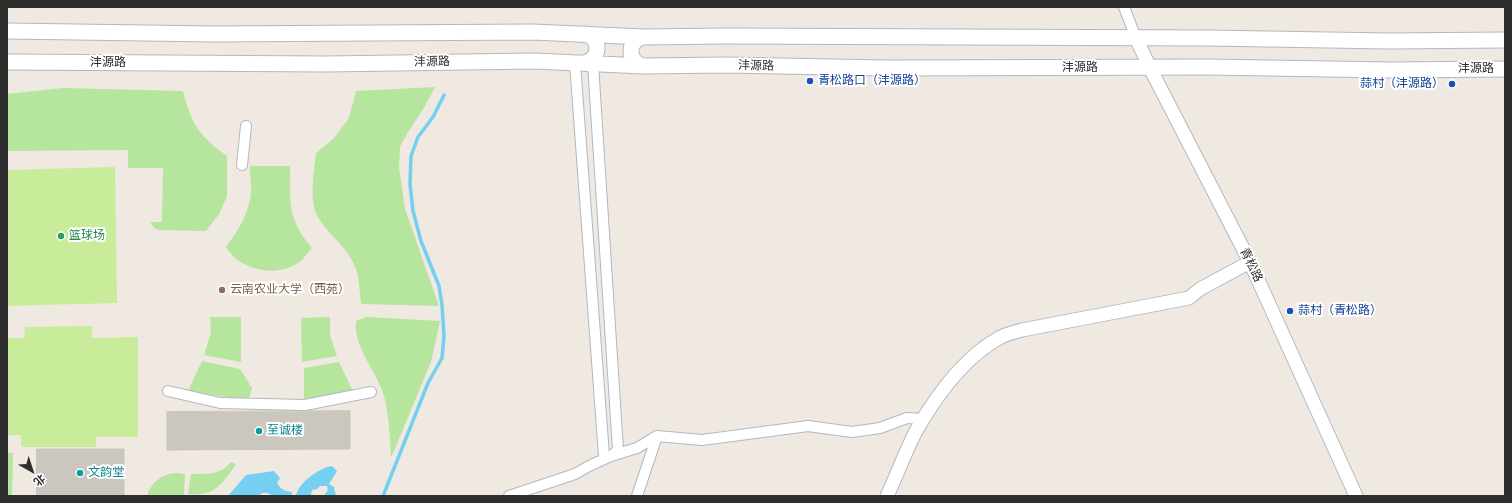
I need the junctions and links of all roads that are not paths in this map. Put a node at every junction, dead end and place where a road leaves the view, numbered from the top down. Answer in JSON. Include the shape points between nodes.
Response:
{"nodes":[{"id":1,"x":1124,"y":7,"type":"edge"},
{"id":2,"x":7,"y":31,"type":"edge"},
{"id":3,"x":585,"y":34,"type":"junction"},
{"id":4,"x":643,"y":37,"type":"junction"},
{"id":5,"x":1136,"y":38,"type":"junction"},
{"id":6,"x":1505,"y":40,"type":"edge"},
{"id":7,"x":7,"y":62,"type":"edge"},
{"id":8,"x":584,"y":63,"type":"junction"},
{"id":9,"x":643,"y":66,"type":"junction"},
{"id":10,"x":1150,"y":68,"type":"junction"},
{"id":11,"x":1505,"y":69,"type":"edge"},
{"id":12,"x":246,"y":126,"type":"dead end"},
{"id":13,"x":242,"y":165,"type":"dead end"},
{"id":14,"x":1250,"y":262,"type":"junction"},
{"id":15,"x":168,"y":391,"type":"dead end"},
{"id":16,"x":371,"y":392,"type":"dead end"},
{"id":17,"x":924,"y":419,"type":"junction"},
{"id":18,"x":657,"y":436,"type":"junction"},
{"id":19,"x":611,"y":456,"type":"junction"},
{"id":20,"x":510,"y":496,"type":"edge"},
{"id":21,"x":637,"y":496,"type":"edge"},
{"id":22,"x":887,"y":496,"type":"edge"},
{"id":23,"x":1356,"y":496,"type":"edge"}],
"edges":[{"from":1,"to":5,"type":"street"},
{"from":2,"to":3,"type":"main road"},
{"from":3,"to":4,"type":"main road"},
{"from":3,"to":8,"type":"main road","via":[[592,38],[598,48],[595,57]]},
{"from":4,"to":5,"type":"main road"},
{"from":4,"to":9,"type":"main road","via":[[633,43],[630,51],[632,59]]},
{"from":5,"to":6,"type":"main road"},
{"from":5,"to":10,"type":"street","name":"青松路"},
{"from":7,"to":8,"type":"main road","name":"沣源路"},
{"from":8,"to":9,"type":"main road","name":"沣源路"},
{"from":8,"to":19,"type":"street","via":[[618,450]]},
{"from":8,"to":19,"type":"street","via":[[604,456]]},
{"from":9,"to":10,"type":"main road","name":"沣源路"},
{"from":10,"to":11,"type":"main road","name":"沣源路"},
{"from":10,"to":14,"type":"street","name":"青松路"},
{"from":12,"to":13,"type":"street"},
{"from":14,"to":17,"type":"street","via":[[1200,289],[1189,298],[1022,330],[1000,337],[980,351],[953,377]]},
{"from":14,"to":23,"type":"street","name":"青松路"},
{"from":15,"to":16,"type":"street","via":[[220,403],[297,404]]},
{"from":17,"to":18,"type":"street","via":[[907,418],[880,428],[852,432],[808,426],[702,440]]},
{"from":17,"to":22,"type":"street"},
{"from":18,"to":19,"type":"street","via":[[637,448]]},
{"from":18,"to":21,"type":"street"},
{"from":19,"to":20,"type":"street","via":[[575,474]]}]}
